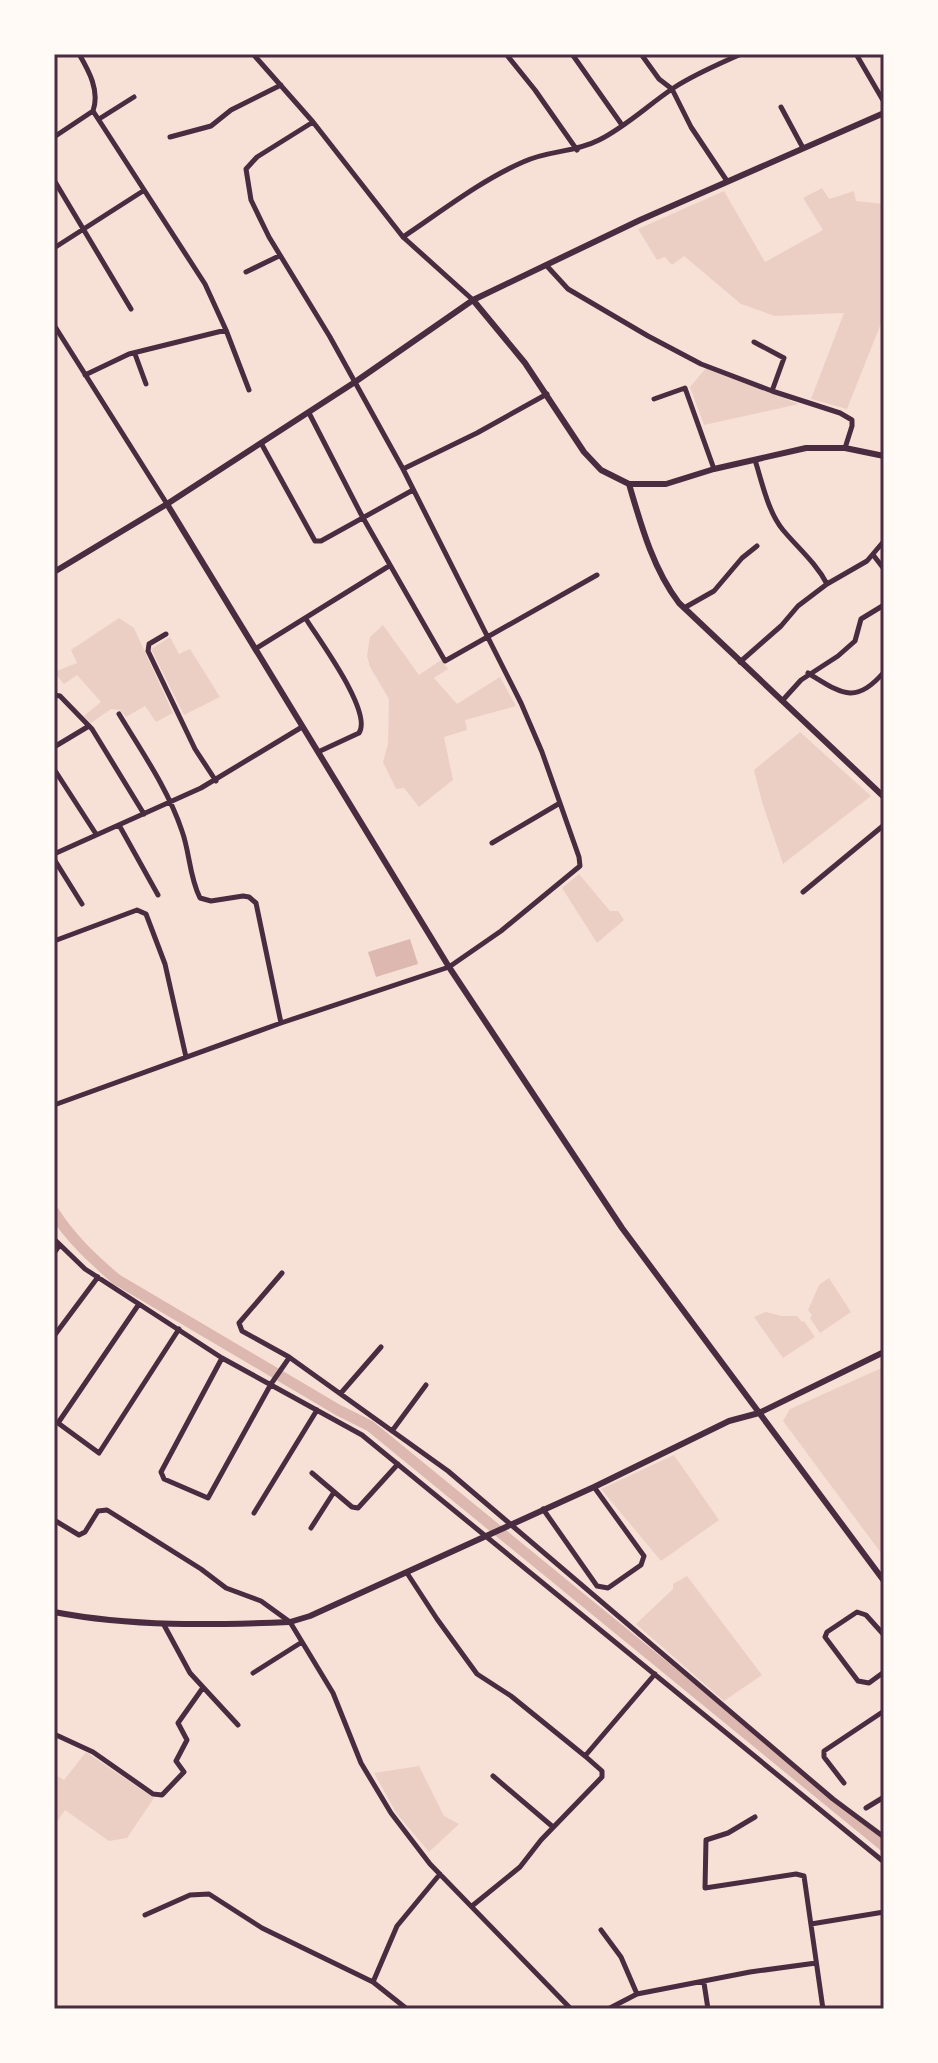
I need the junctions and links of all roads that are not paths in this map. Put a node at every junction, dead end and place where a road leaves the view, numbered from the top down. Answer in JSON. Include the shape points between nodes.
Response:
{"nodes":[{"id":1,"x":79,"y":54,"type":"edge"},
{"id":2,"x":253,"y":54,"type":"edge"},
{"id":3,"x":506,"y":54,"type":"edge"},
{"id":4,"x":572,"y":54,"type":"edge"},
{"id":5,"x":641,"y":54,"type":"edge"},
{"id":6,"x":741,"y":54,"type":"edge"},
{"id":7,"x":856,"y":54,"type":"edge"},
{"id":8,"x":281,"y":85,"type":"junction"},
{"id":9,"x":672,"y":89,"type":"junction"},
{"id":10,"x":134,"y":97,"type":"dead end"},
{"id":11,"x":884,"y":102,"type":"edge"},
{"id":12,"x":781,"y":107,"type":"dead end"},
{"id":13,"x":93,"y":111,"type":"junction"},
{"id":14,"x":884,"y":113,"type":"edge"},
{"id":15,"x":99,"y":119,"type":"junction"},
{"id":16,"x":313,"y":122,"type":"junction"},
{"id":17,"x":622,"y":126,"type":"junction"},
{"id":18,"x":54,"y":137,"type":"edge"},
{"id":19,"x":170,"y":137,"type":"dead end"},
{"id":20,"x":803,"y":148,"type":"junction"},
{"id":21,"x":577,"y":150,"type":"junction"},
{"id":22,"x":54,"y":180,"type":"edge"},
{"id":23,"x":727,"y":181,"type":"junction"},
{"id":24,"x":143,"y":191,"type":"junction"},
{"id":25,"x":83,"y":229,"type":"junction"},
{"id":26,"x":403,"y":237,"type":"junction"},
{"id":27,"x":54,"y":248,"type":"edge"},
{"id":28,"x":279,"y":256,"type":"junction"},
{"id":29,"x":545,"y":264,"type":"junction"},
{"id":30,"x":246,"y":272,"type":"dead end"},
{"id":31,"x":473,"y":300,"type":"junction"},
{"id":32,"x":131,"y":309,"type":"dead end"},
{"id":33,"x":54,"y":325,"type":"edge"},
{"id":34,"x":226,"y":330,"type":"junction"},
{"id":35,"x":754,"y":342,"type":"dead end"},
{"id":36,"x":135,"y":354,"type":"junction"},
{"id":37,"x":85,"y":375,"type":"junction"},
{"id":38,"x":355,"y":382,"type":"junction"},
{"id":39,"x":146,"y":384,"type":"dead end"},
{"id":40,"x":249,"y":390,"type":"dead end"},
{"id":41,"x":772,"y":391,"type":"junction"},
{"id":42,"x":547,"y":394,"type":"junction"},
{"id":43,"x":654,"y":399,"type":"dead end"},
{"id":44,"x":309,"y":413,"type":"junction"},
{"id":45,"x":261,"y":443,"type":"junction"},
{"id":46,"x":845,"y":448,"type":"junction"},
{"id":47,"x":884,"y":456,"type":"edge"},
{"id":48,"x":755,"y":460,"type":"junction"},
{"id":49,"x":403,"y":469,"type":"junction"},
{"id":50,"x":714,"y":469,"type":"junction"},
{"id":51,"x":629,"y":484,"type":"junction"},
{"id":52,"x":413,"y":490,"type":"junction"},
{"id":53,"x":167,"y":504,"type":"junction"},
{"id":54,"x":362,"y":516,"type":"junction"},
{"id":55,"x":884,"y":541,"type":"edge"},
{"id":56,"x":757,"y":546,"type":"dead end"},
{"id":57,"x":874,"y":556,"type":"junction"},
{"id":58,"x":390,"y":566,"type":"junction"},
{"id":59,"x":884,"y":569,"type":"edge"},
{"id":60,"x":54,"y":572,"type":"edge"},
{"id":61,"x":597,"y":575,"type":"dead end"},
{"id":62,"x":827,"y":584,"type":"junction"},
{"id":63,"x":884,"y":605,"type":"edge"},
{"id":64,"x":684,"y":608,"type":"junction"},
{"id":65,"x":306,"y":619,"type":"junction"},
{"id":66,"x":166,"y":634,"type":"dead end"},
{"id":67,"x":489,"y":639,"type":"junction"},
{"id":68,"x":254,"y":649,"type":"junction"},
{"id":69,"x":740,"y":662,"type":"junction"},
{"id":70,"x":884,"y":672,"type":"edge"},
{"id":71,"x":808,"y":673,"type":"junction"},
{"id":72,"x":54,"y":695,"type":"edge"},
{"id":73,"x":782,"y":701,"type":"junction"},
{"id":74,"x":119,"y":714,"type":"dead end"},
{"id":75,"x":89,"y":726,"type":"junction"},
{"id":76,"x":302,"y":727,"type":"junction"},
{"id":77,"x":54,"y":747,"type":"edge"},
{"id":78,"x":317,"y":753,"type":"junction"},
{"id":79,"x":54,"y":769,"type":"edge"},
{"id":80,"x":216,"y":781,"type":"junction"},
{"id":81,"x":884,"y":797,"type":"edge"},
{"id":82,"x":171,"y":801,"type":"junction"},
{"id":83,"x":560,"y":803,"type":"junction"},
{"id":84,"x":144,"y":814,"type":"junction"},
{"id":85,"x":119,"y":825,"type":"junction"},
{"id":86,"x":884,"y":825,"type":"edge"},
{"id":87,"x":96,"y":834,"type":"junction"},
{"id":88,"x":492,"y":843,"type":"dead end"},
{"id":89,"x":55,"y":853,"type":"edge"},
{"id":90,"x":803,"y":892,"type":"dead end"},
{"id":91,"x":158,"y":895,"type":"dead end"},
{"id":92,"x":82,"y":904,"type":"dead end"},
{"id":93,"x":54,"y":941,"type":"edge"},
{"id":94,"x":449,"y":967,"type":"junction"},
{"id":95,"x":281,"y":1023,"type":"junction"},
{"id":96,"x":186,"y":1057,"type":"junction"},
{"id":97,"x":54,"y":1105,"type":"edge"},
{"id":98,"x":54,"y":1239,"type":"edge"},
{"id":99,"x":59,"y":1246,"type":"junction"},
{"id":100,"x":54,"y":1253,"type":"edge"},
{"id":101,"x":282,"y":1273,"type":"dead end"},
{"id":102,"x":98,"y":1277,"type":"junction"},
{"id":103,"x":139,"y":1304,"type":"junction"},
{"id":104,"x":179,"y":1329,"type":"junction"},
{"id":105,"x":54,"y":1336,"type":"edge"},
{"id":106,"x":381,"y":1347,"type":"dead end"},
{"id":107,"x":884,"y":1352,"type":"edge"},
{"id":108,"x":222,"y":1358,"type":"junction"},
{"id":109,"x":288,"y":1359,"type":"junction"},
{"id":110,"x":271,"y":1384,"type":"junction"},
{"id":111,"x":426,"y":1385,"type":"dead end"},
{"id":112,"x":341,"y":1393,"type":"junction"},
{"id":113,"x":317,"y":1410,"type":"junction"},
{"id":114,"x":759,"y":1413,"type":"junction"},
{"id":115,"x":392,"y":1431,"type":"junction"},
{"id":116,"x":398,"y":1464,"type":"junction"},
{"id":117,"x":312,"y":1473,"type":"dead end"},
{"id":118,"x":594,"y":1487,"type":"junction"},
{"id":119,"x":334,"y":1492,"type":"junction"},
{"id":120,"x":543,"y":1509,"type":"junction"},
{"id":121,"x":254,"y":1513,"type":"dead end"},
{"id":122,"x":54,"y":1520,"type":"edge"},
{"id":123,"x":509,"y":1524,"type":"junction"},
{"id":124,"x":311,"y":1528,"type":"dead end"},
{"id":125,"x":485,"y":1535,"type":"junction"},
{"id":126,"x":407,"y":1573,"type":"junction"},
{"id":127,"x":884,"y":1581,"type":"edge"},
{"id":128,"x":54,"y":1612,"type":"edge"},
{"id":129,"x":290,"y":1622,"type":"junction"},
{"id":130,"x":164,"y":1625,"type":"junction"},
{"id":131,"x":883,"y":1631,"type":"edge"},
{"id":132,"x":302,"y":1642,"type":"junction"},
{"id":133,"x":884,"y":1672,"type":"edge"},
{"id":134,"x":253,"y":1673,"type":"dead end"},
{"id":135,"x":655,"y":1674,"type":"junction"},
{"id":136,"x":202,"y":1689,"type":"junction"},
{"id":137,"x":884,"y":1711,"type":"edge"},
{"id":138,"x":238,"y":1725,"type":"dead end"},
{"id":139,"x":54,"y":1734,"type":"edge"},
{"id":140,"x":585,"y":1756,"type":"junction"},
{"id":141,"x":493,"y":1776,"type":"dead end"},
{"id":142,"x":844,"y":1783,"type":"dead end"},
{"id":143,"x":884,"y":1797,"type":"edge"},
{"id":144,"x":866,"y":1808,"type":"dead end"},
{"id":145,"x":755,"y":1817,"type":"dead end"},
{"id":146,"x":553,"y":1827,"type":"junction"},
{"id":147,"x":884,"y":1837,"type":"edge"},
{"id":148,"x":884,"y":1862,"type":"edge"},
{"id":149,"x":440,"y":1874,"type":"junction"},
{"id":150,"x":472,"y":1906,"type":"junction"},
{"id":151,"x":884,"y":1912,"type":"edge"},
{"id":152,"x":145,"y":1915,"type":"dead end"},
{"id":153,"x":811,"y":1924,"type":"junction"},
{"id":154,"x":601,"y":1930,"type":"dead end"},
{"id":155,"x":816,"y":1963,"type":"junction"},
{"id":156,"x":373,"y":1982,"type":"junction"},
{"id":157,"x":704,"y":1983,"type":"junction"},
{"id":158,"x":637,"y":1994,"type":"junction"},
{"id":159,"x":121,"y":2009,"type":"edge"},
{"id":160,"x":174,"y":2009,"type":"edge"},
{"id":161,"x":407,"y":2009,"type":"edge"},
{"id":162,"x":571,"y":2009,"type":"edge"},
{"id":163,"x":608,"y":2009,"type":"edge"},
{"id":164,"x":708,"y":2009,"type":"edge"},
{"id":165,"x":823,"y":2009,"type":"edge"}],
"edges":[{"from":1,"to":13,"type":"street","via":[[96,95]]},
{"from":2,"to":8,"type":"street"},
{"from":3,"to":21,"type":"street"},
{"from":4,"to":17,"type":"street"},
{"from":5,"to":9,"type":"street"},
{"from":6,"to":9,"type":"street"},
{"from":7,"to":11,"type":"street"},
{"from":8,"to":16,"type":"street"},
{"from":8,"to":19,"type":"street","via":[[211,126]]},
{"from":9,"to":17,"type":"street"},
{"from":9,"to":23,"type":"street"},
{"from":10,"to":15,"type":"street"},
{"from":12,"to":20,"type":"street"},
{"from":13,"to":15,"type":"street"},
{"from":13,"to":18,"type":"street"},
{"from":14,"to":20,"type":"street"},
{"from":15,"to":24,"type":"street"},
{"from":16,"to":26,"type":"street"},
{"from":16,"to":28,"type":"street","via":[[257,157],[245,171],[251,200]]},
{"from":17,"to":21,"type":"street"},
{"from":20,"to":23,"type":"street"},
{"from":21,"to":26,"type":"street","via":[[521,162]]},
{"from":22,"to":25,"type":"street"},
{"from":23,"to":29,"type":"street"},
{"from":24,"to":25,"type":"street"},
{"from":24,"to":34,"type":"street","via":[[205,284]]},
{"from":25,"to":27,"type":"street"},
{"from":25,"to":32,"type":"street"},
{"from":26,"to":31,"type":"street"},
{"from":28,"to":30,"type":"street"},
{"from":28,"to":38,"type":"street"},
{"from":29,"to":31,"type":"street"},
{"from":29,"to":41,"type":"street","via":[[568,289],[648,336],[701,364]]},
{"from":31,"to":38,"type":"street"},
{"from":31,"to":42,"type":"street"},
{"from":33,"to":37,"type":"street"},
{"from":34,"to":36,"type":"street"},
{"from":34,"to":40,"type":"street"},
{"from":35,"to":41,"type":"street","via":[[784,358]]},
{"from":36,"to":37,"type":"street"},
{"from":36,"to":39,"type":"street"},
{"from":37,"to":53,"type":"street"},
{"from":38,"to":44,"type":"street"},
{"from":38,"to":49,"type":"street"},
{"from":41,"to":46,"type":"street","via":[[849,417],[852,426]]},
{"from":42,"to":49,"type":"street"},
{"from":42,"to":51,"type":"street","via":[[584,452],[601,470]]},
{"from":43,"to":50,"type":"street","via":[[685,388]]},
{"from":44,"to":45,"type":"street"},
{"from":44,"to":54,"type":"street"},
{"from":45,"to":53,"type":"street"},
{"from":45,"to":54,"type":"street","via":[[315,541]]},
{"from":46,"to":47,"type":"street"},
{"from":46,"to":48,"type":"street","via":[[806,448]]},
{"from":48,"to":50,"type":"street"},
{"from":48,"to":62,"type":"street","via":[[781,527]]},
{"from":49,"to":52,"type":"street"},
{"from":50,"to":51,"type":"street","via":[[666,484]]},
{"from":51,"to":64,"type":"street","via":[[663,578]]},
{"from":52,"to":54,"type":"street"},
{"from":52,"to":67,"type":"street"},
{"from":53,"to":60,"type":"street"},
{"from":53,"to":68,"type":"street"},
{"from":54,"to":58,"type":"street"},
{"from":55,"to":57,"type":"street"},
{"from":56,"to":64,"type":"street","via":[[718,588]]},
{"from":57,"to":59,"type":"street"},
{"from":57,"to":62,"type":"street"},
{"from":58,"to":65,"type":"street"},
{"from":58,"to":67,"type":"street","via":[[445,661]]},
{"from":61,"to":67,"type":"street"},
{"from":62,"to":69,"type":"street"},
{"from":63,"to":71,"type":"street","via":[[861,619],[857,638],[838,656]]},
{"from":64,"to":69,"type":"street"},
{"from":65,"to":68,"type":"street"},
{"from":65,"to":78,"type":"street","via":[[358,702],[363,719],[359,733]]},
{"from":66,"to":80,"type":"street","via":[[149,644],[148,651]]},
{"from":67,"to":83,"type":"street"},
{"from":68,"to":76,"type":"street"},
{"from":69,"to":73,"type":"street"},
{"from":70,"to":71,"type":"street","via":[[851,695]]},
{"from":71,"to":73,"type":"street"},
{"from":72,"to":75,"type":"street"},
{"from":73,"to":81,"type":"street"},
{"from":74,"to":82,"type":"street"},
{"from":75,"to":77,"type":"street"},
{"from":75,"to":84,"type":"street"},
{"from":76,"to":78,"type":"street"},
{"from":76,"to":80,"type":"street"},
{"from":78,"to":94,"type":"street"},
{"from":79,"to":87,"type":"street"},
{"from":80,"to":82,"type":"street"},
{"from":82,"to":84,"type":"street"},
{"from":82,"to":95,"type":"street","via":[[200,898],[243,896],[256,903]]},
{"from":83,"to":88,"type":"street"},
{"from":83,"to":94,"type":"street","via":[[580,866]]},
{"from":84,"to":85,"type":"street"},
{"from":85,"to":87,"type":"street"},
{"from":85,"to":91,"type":"street"},
{"from":86,"to":90,"type":"street"},
{"from":87,"to":89,"type":"street"},
{"from":89,"to":92,"type":"street"},
{"from":93,"to":96,"type":"street","via":[[137,910],[146,914],[165,964]]},
{"from":94,"to":95,"type":"street"},
{"from":94,"to":114,"type":"street","via":[[622,1228]]},
{"from":95,"to":96,"type":"street"},
{"from":96,"to":97,"type":"street"},
{"from":98,"to":99,"type":"street"},
{"from":99,"to":100,"type":"street"},
{"from":99,"to":102,"type":"street"},
{"from":101,"to":109,"type":"street","via":[[238,1326]]},
{"from":102,"to":103,"type":"street"},
{"from":102,"to":105,"type":"street"},
{"from":103,"to":104,"type":"street"},
{"from":103,"to":104,"type":"street","via":[[58,1423],[99,1453]]},
{"from":104,"to":108,"type":"street"},
{"from":106,"to":112,"type":"street"},
{"from":107,"to":114,"type":"street"},
{"from":108,"to":110,"type":"street"},
{"from":108,"to":110,"type":"street","via":[[162,1468],[164,1479],[210,1497]]},
{"from":109,"to":110,"type":"street"},
{"from":109,"to":112,"type":"street"},
{"from":110,"to":113,"type":"street"},
{"from":111,"to":115,"type":"street"},
{"from":112,"to":115,"type":"street"},
{"from":113,"to":116,"type":"street","via":[[362,1435]]},
{"from":113,"to":121,"type":"street"},
{"from":114,"to":118,"type":"street","via":[[729,1421]]},
{"from":114,"to":127,"type":"street"},
{"from":115,"to":123,"type":"street"},
{"from":116,"to":119,"type":"street","via":[[358,1508]]},
{"from":116,"to":125,"type":"street"},
{"from":117,"to":119,"type":"street"},
{"from":118,"to":120,"type":"street"},
{"from":118,"to":120,"type":"street","via":[[644,1556],[641,1565],[608,1588],[597,1586]]},
{"from":119,"to":124,"type":"street"},
{"from":120,"to":123,"type":"street"},
{"from":122,"to":129,"type":"street","via":[[79,1535],[98,1511],[107,1510],[226,1588],[261,1601]]},
{"from":123,"to":125,"type":"street"},
{"from":123,"to":147,"type":"street"},
{"from":125,"to":126,"type":"street"},
{"from":125,"to":135,"type":"street"},
{"from":126,"to":129,"type":"street"},
{"from":126,"to":140,"type":"street","via":[[477,1674]]},
{"from":128,"to":130,"type":"street"},
{"from":129,"to":130,"type":"street"},
{"from":129,"to":132,"type":"street"},
{"from":130,"to":136,"type":"street"},
{"from":131,"to":133,"type":"street","via":[[857,1612],[825,1637],[860,1682],[869,1683]]},
{"from":132,"to":134,"type":"street"},
{"from":132,"to":149,"type":"street","via":[[333,1693],[361,1763],[391,1813]]},
{"from":135,"to":140,"type":"street"},
{"from":135,"to":148,"type":"street"},
{"from":136,"to":138,"type":"street"},
{"from":136,"to":139,"type":"street","via":[[178,1723],[187,1740],[176,1760],[184,1772],[162,1795]]},
{"from":137,"to":142,"type":"street","via":[[824,1751]]},
{"from":140,"to":146,"type":"street","via":[[603,1775]]},
{"from":141,"to":146,"type":"street"},
{"from":143,"to":144,"type":"street"},
{"from":145,"to":153,"type":"street","via":[[706,1840],[705,1888],[801,1874]]},
{"from":146,"to":150,"type":"street","via":[[520,1867]]},
{"from":149,"to":150,"type":"street"},
{"from":149,"to":156,"type":"street","via":[[397,1926]]},
{"from":150,"to":162,"type":"street"},
{"from":151,"to":153,"type":"street"},
{"from":152,"to":156,"type":"street","via":[[190,1895],[209,1894],[262,1928]]},
{"from":153,"to":155,"type":"street"},
{"from":154,"to":158,"type":"street","via":[[621,1957]]},
{"from":155,"to":157,"type":"street"},
{"from":155,"to":165,"type":"street"},
{"from":156,"to":161,"type":"street"},
{"from":157,"to":158,"type":"street"},
{"from":157,"to":164,"type":"street"},
{"from":158,"to":163,"type":"street"},
{"from":159,"to":160,"type":"street"}]}
